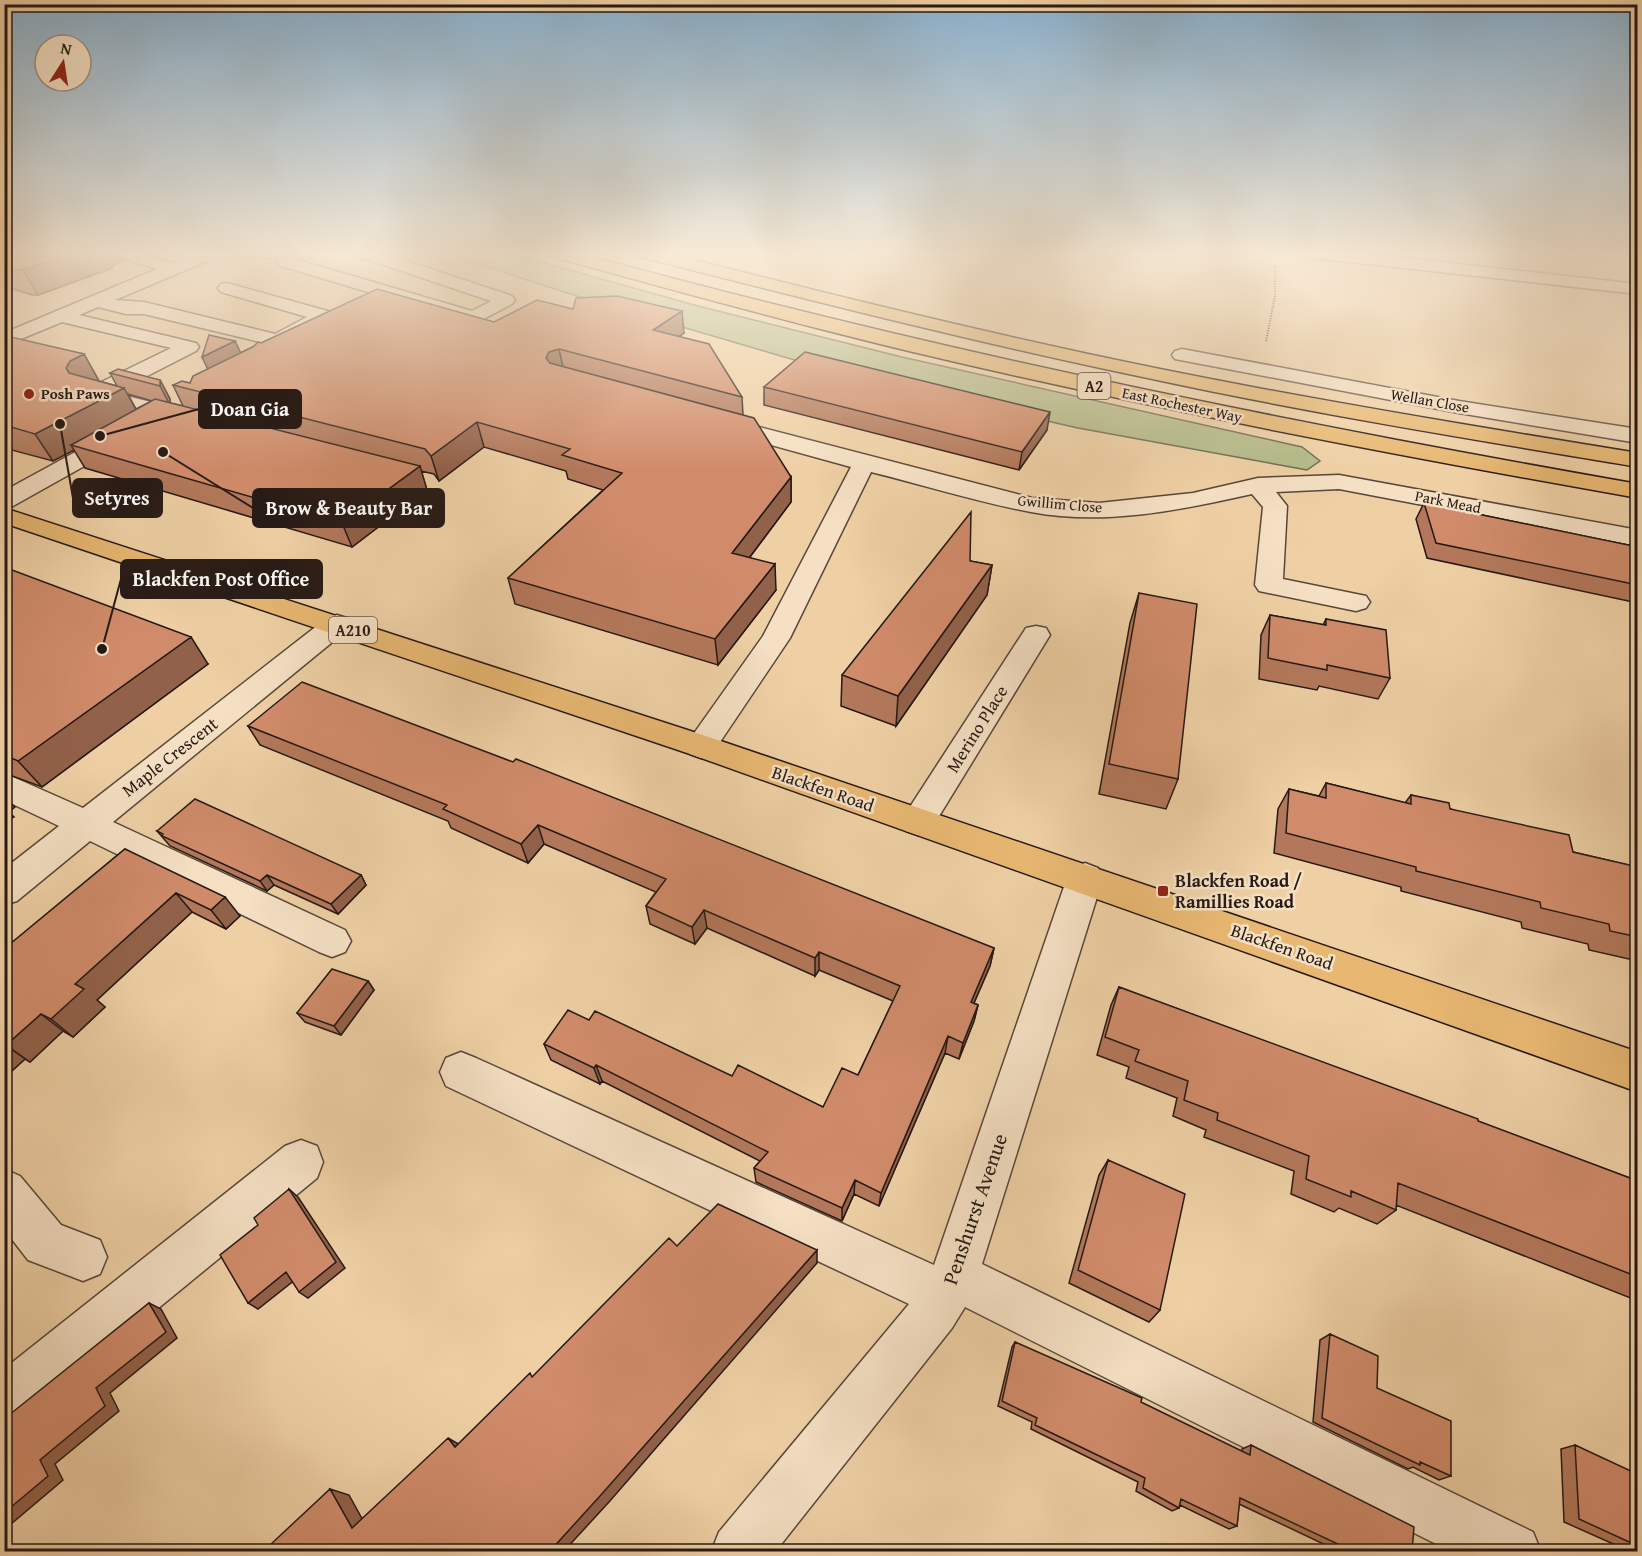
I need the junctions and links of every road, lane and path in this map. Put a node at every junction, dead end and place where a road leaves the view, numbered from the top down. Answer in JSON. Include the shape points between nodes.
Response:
{"nodes":[{"id":1,"x":40,"y":325,"type":"edge"},
{"id":2,"x":96,"y":325,"type":"edge"},
{"id":3,"x":212,"y":325,"type":"edge"},
{"id":4,"x":307,"y":325,"type":"edge"},
{"id":5,"x":827,"y":325,"type":"edge"},
{"id":6,"x":934,"y":325,"type":"edge"},
{"id":7,"x":1269,"y":325,"type":"edge"},
{"id":8,"x":4,"y":340,"type":"edge"},
{"id":9,"x":277,"y":340,"type":"junction"},
{"id":10,"x":1182,"y":355,"type":"dead end"},
{"id":11,"x":262,"y":356,"type":"edge"},
{"id":12,"x":1261,"y":370,"type":"junction"},
{"id":13,"x":164,"y":412,"type":"junction"},
{"id":14,"x":696,"y":417,"type":"edge"},
{"id":15,"x":187,"y":418,"type":"edge"},
{"id":16,"x":1638,"y":436,"type":"edge"},
{"id":17,"x":1638,"y":460,"type":"edge"},
{"id":18,"x":864,"y":463,"type":"junction"},
{"id":19,"x":1258,"y":485,"type":"junction"},
{"id":20,"x":1638,"y":491,"type":"edge"},
{"id":21,"x":4,"y":501,"type":"edge"},
{"id":22,"x":4,"y":515,"type":"edge"},
{"id":23,"x":1638,"y":538,"type":"edge"},
{"id":24,"x":1356,"y":602,"type":"dead end"},
{"id":25,"x":337,"y":624,"type":"junction"},
{"id":26,"x":1036,"y":635,"type":"dead end"},
{"id":27,"x":701,"y":746,"type":"junction"},
{"id":28,"x":4,"y":785,"type":"edge"},
{"id":29,"x":918,"y":822,"type":"junction"},
{"id":30,"x":87,"y":823,"type":"junction"},
{"id":31,"x":1085,"y":879,"type":"junction"},
{"id":32,"x":4,"y":890,"type":"edge"},
{"id":33,"x":332,"y":941,"type":"dead end"},
{"id":34,"x":461,"y":1072,"type":"dead end"},
{"id":35,"x":1638,"y":1072,"type":"edge"},
{"id":36,"x":301,"y":1162,"type":"dead end"},
{"id":37,"x":4,"y":1192,"type":"edge"},
{"id":38,"x":83,"y":1257,"type":"dead end"},
{"id":39,"x":950,"y":1286,"type":"junction"},
{"id":40,"x":4,"y":1402,"type":"edge"},
{"id":41,"x":739,"y":1551,"type":"edge"},
{"id":42,"x":1513,"y":1551,"type":"edge"}],
"edges":[{"from":1,"to":8,"type":"street"},
{"from":2,"to":13,"type":"street","via":[[189,347],[95,394]]},
{"from":3,"to":9,"type":"street"},
{"from":4,"to":9,"type":"street"},
{"from":5,"to":20,"type":"main road","name":"East Rochester Way","number":"A2","via":[[1247,419]]},
{"from":6,"to":17,"type":"main road","name":"East Rochester Way","number":"A2","via":[[1427,426]]},
{"from":7,"to":12,"type":"path","via":[[1264,349],[1257,351]]},
{"from":9,"to":11,"type":"street"},
{"from":10,"to":12,"type":"street","name":"Wellan Close","via":[[1227,355]]},
{"from":12,"to":16,"type":"street","name":"Wellan Close"},
{"from":13,"to":15,"type":"street"},
{"from":13,"to":21,"type":"street"},
{"from":14,"to":18,"type":"street","name":"Gwillim Close"},
{"from":18,"to":19,"type":"street","name":"Gwillim Close","via":[[1032,504],[1099,510],[1193,500]]},
{"from":18,"to":27,"type":"street","via":[[776,638]]},
{"from":19,"to":23,"type":"street","name":"Park Mead","via":[[1339,482]]},
{"from":19,"to":24,"type":"street","via":[[1275,506],[1269,585]]},
{"from":22,"to":25,"type":"main road","name":"Blackfen Road","number":"A210"},
{"from":25,"to":27,"type":"main road","name":"Blackfen Road","number":"A210"},
{"from":25,"to":30,"type":"street","name":"Maple Crescent"},
{"from":26,"to":29,"type":"street","name":"Merino Place"},
{"from":27,"to":29,"type":"main road","name":"Blackfen Road","number":"A210"},
{"from":28,"to":30,"type":"street"},
{"from":29,"to":31,"type":"main road","name":"Blackfen Road","number":"A210"},
{"from":30,"to":32,"type":"street","name":"Maple Crescent"},
{"from":30,"to":33,"type":"street"},
{"from":31,"to":35,"type":"main road","name":"Blackfen Road","number":"A210"},
{"from":31,"to":39,"type":"street","name":"Penshurst Avenue"},
{"from":34,"to":39,"type":"street"},
{"from":36,"to":40,"type":"street"},
{"from":37,"to":38,"type":"street","via":[[45,1243]]},
{"from":39,"to":41,"type":"street","name":"Penshurst Avenue","via":[[935,1311]]},
{"from":39,"to":42,"type":"street"}]}
